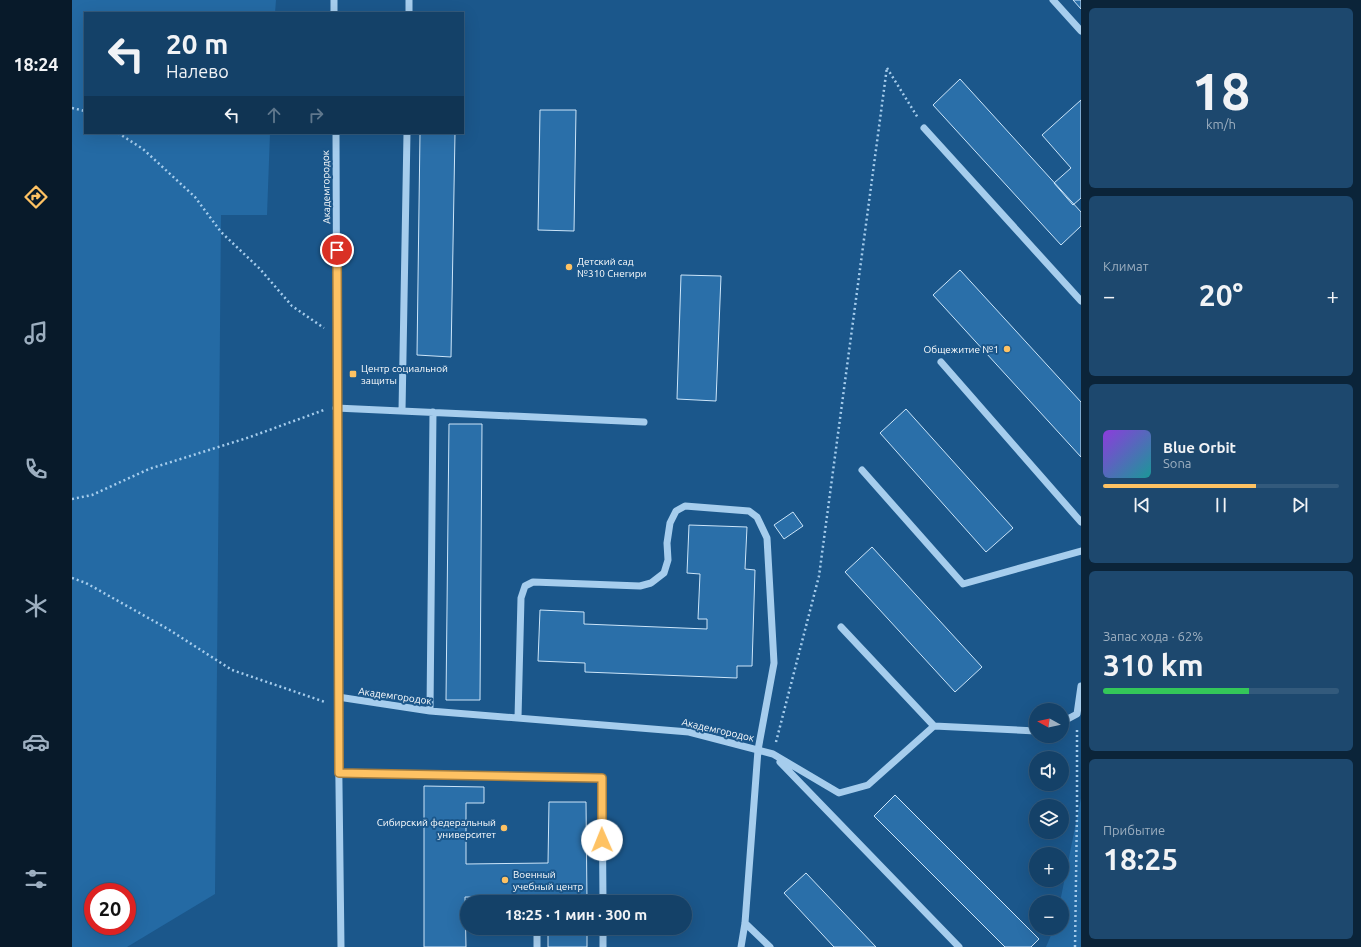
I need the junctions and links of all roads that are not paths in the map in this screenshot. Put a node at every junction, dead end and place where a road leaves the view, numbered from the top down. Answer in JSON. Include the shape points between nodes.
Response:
{"nodes":[{"id":1,"x":334,"y":0,"type":"edge"},
{"id":2,"x":409,"y":0,"type":"edge"},
{"id":3,"x":1053,"y":0,"type":"edge"},
{"id":4,"x":334,"y":12,"type":"edge"},
{"id":5,"x":409,"y":12,"type":"edge"},
{"id":6,"x":1081,"y":31,"type":"edge"},
{"id":7,"x":924,"y":128,"type":"road end"},
{"id":8,"x":336,"y":134,"type":"edge"},
{"id":9,"x":407,"y":134,"type":"edge"},
{"id":10,"x":1081,"y":301,"type":"edge"},
{"id":11,"x":941,"y":362,"type":"dead end"},
{"id":12,"x":336,"y":408,"type":"junction"},
{"id":13,"x":402,"y":411,"type":"junction"},
{"id":14,"x":433,"y":412,"type":"junction"},
{"id":15,"x":644,"y":422,"type":"dead end"},
{"id":16,"x":862,"y":470,"type":"dead end"},
{"id":17,"x":1081,"y":522,"type":"edge"},
{"id":18,"x":1081,"y":551,"type":"edge"},
{"id":19,"x":841,"y":627,"type":"dead end"},
{"id":20,"x":1081,"y":686,"type":"edge"},
{"id":21,"x":338,"y":697,"type":"junction"},
{"id":22,"x":430,"y":711,"type":"junction"},
{"id":23,"x":518,"y":718,"type":"junction"},
{"id":24,"x":1069,"y":718,"type":"edge"},
{"id":25,"x":934,"y":726,"type":"junction"},
{"id":26,"x":1029,"y":731,"type":"edge"},
{"id":27,"x":758,"y":750,"type":"junction"},
{"id":28,"x":773,"y":754,"type":"junction"},
{"id":29,"x":339,"y":773,"type":"junction"},
{"id":30,"x":603,"y":895,"type":"edge"},
{"id":31,"x":745,"y":923,"type":"junction"},
{"id":32,"x":537,"y":935,"type":"edge"},
{"id":33,"x":603,"y":935,"type":"edge"},
{"id":34,"x":341,"y":947,"type":"edge"},
{"id":35,"x":537,"y":947,"type":"edge"},
{"id":36,"x":603,"y":947,"type":"edge"},
{"id":37,"x":740,"y":947,"type":"edge"},
{"id":38,"x":770,"y":947,"type":"edge"},
{"id":39,"x":960,"y":947,"type":"edge"}],
"edges":[{"from":1,"to":4,"type":"street"},
{"from":2,"to":5,"type":"street"},
{"from":3,"to":6,"type":"street"},
{"from":7,"to":10,"type":"street"},
{"from":8,"to":12,"type":"street","name":"Академгородок"},
{"from":9,"to":13,"type":"street"},
{"from":11,"to":17,"type":"street"},
{"from":12,"to":13,"type":"street"},
{"from":12,"to":21,"type":"street","name":"Академгородок"},
{"from":13,"to":14,"type":"street"},
{"from":14,"to":15,"type":"street"},
{"from":14,"to":22,"type":"street"},
{"from":16,"to":18,"type":"street","via":[[963,584]]},
{"from":19,"to":25,"type":"street"},
{"from":20,"to":24,"type":"street","via":[[1077,714]]},
{"from":21,"to":22,"type":"street","name":"Академгородок"},
{"from":21,"to":29,"type":"street","name":"Академгородок"},
{"from":22,"to":23,"type":"street","name":"Академгородок"},
{"from":23,"to":27,"type":"street","name":"Академгородок","via":[[690,732]]},
{"from":23,"to":27,"type":"street","via":[[521,598],[525,586],[533,582],[640,586],[651,583],[664,573],[668,560],[670,523],[676,511],[685,506],[749,511],[757,517],[767,538],[774,663]]},
{"from":25,"to":26,"type":"street"},
{"from":25,"to":28,"type":"street","name":"Академгородок","via":[[868,785],[839,793]]},
{"from":27,"to":28,"type":"street","name":"Академгородок"},
{"from":27,"to":31,"type":"street"},
{"from":28,"to":39,"type":"street"},
{"from":29,"to":30,"type":"street","via":[[602,778]]},
{"from":29,"to":34,"type":"street","name":"Академгородок"},
{"from":31,"to":37,"type":"street"},
{"from":31,"to":38,"type":"street"},
{"from":32,"to":35,"type":"street"},
{"from":33,"to":36,"type":"street"}]}
